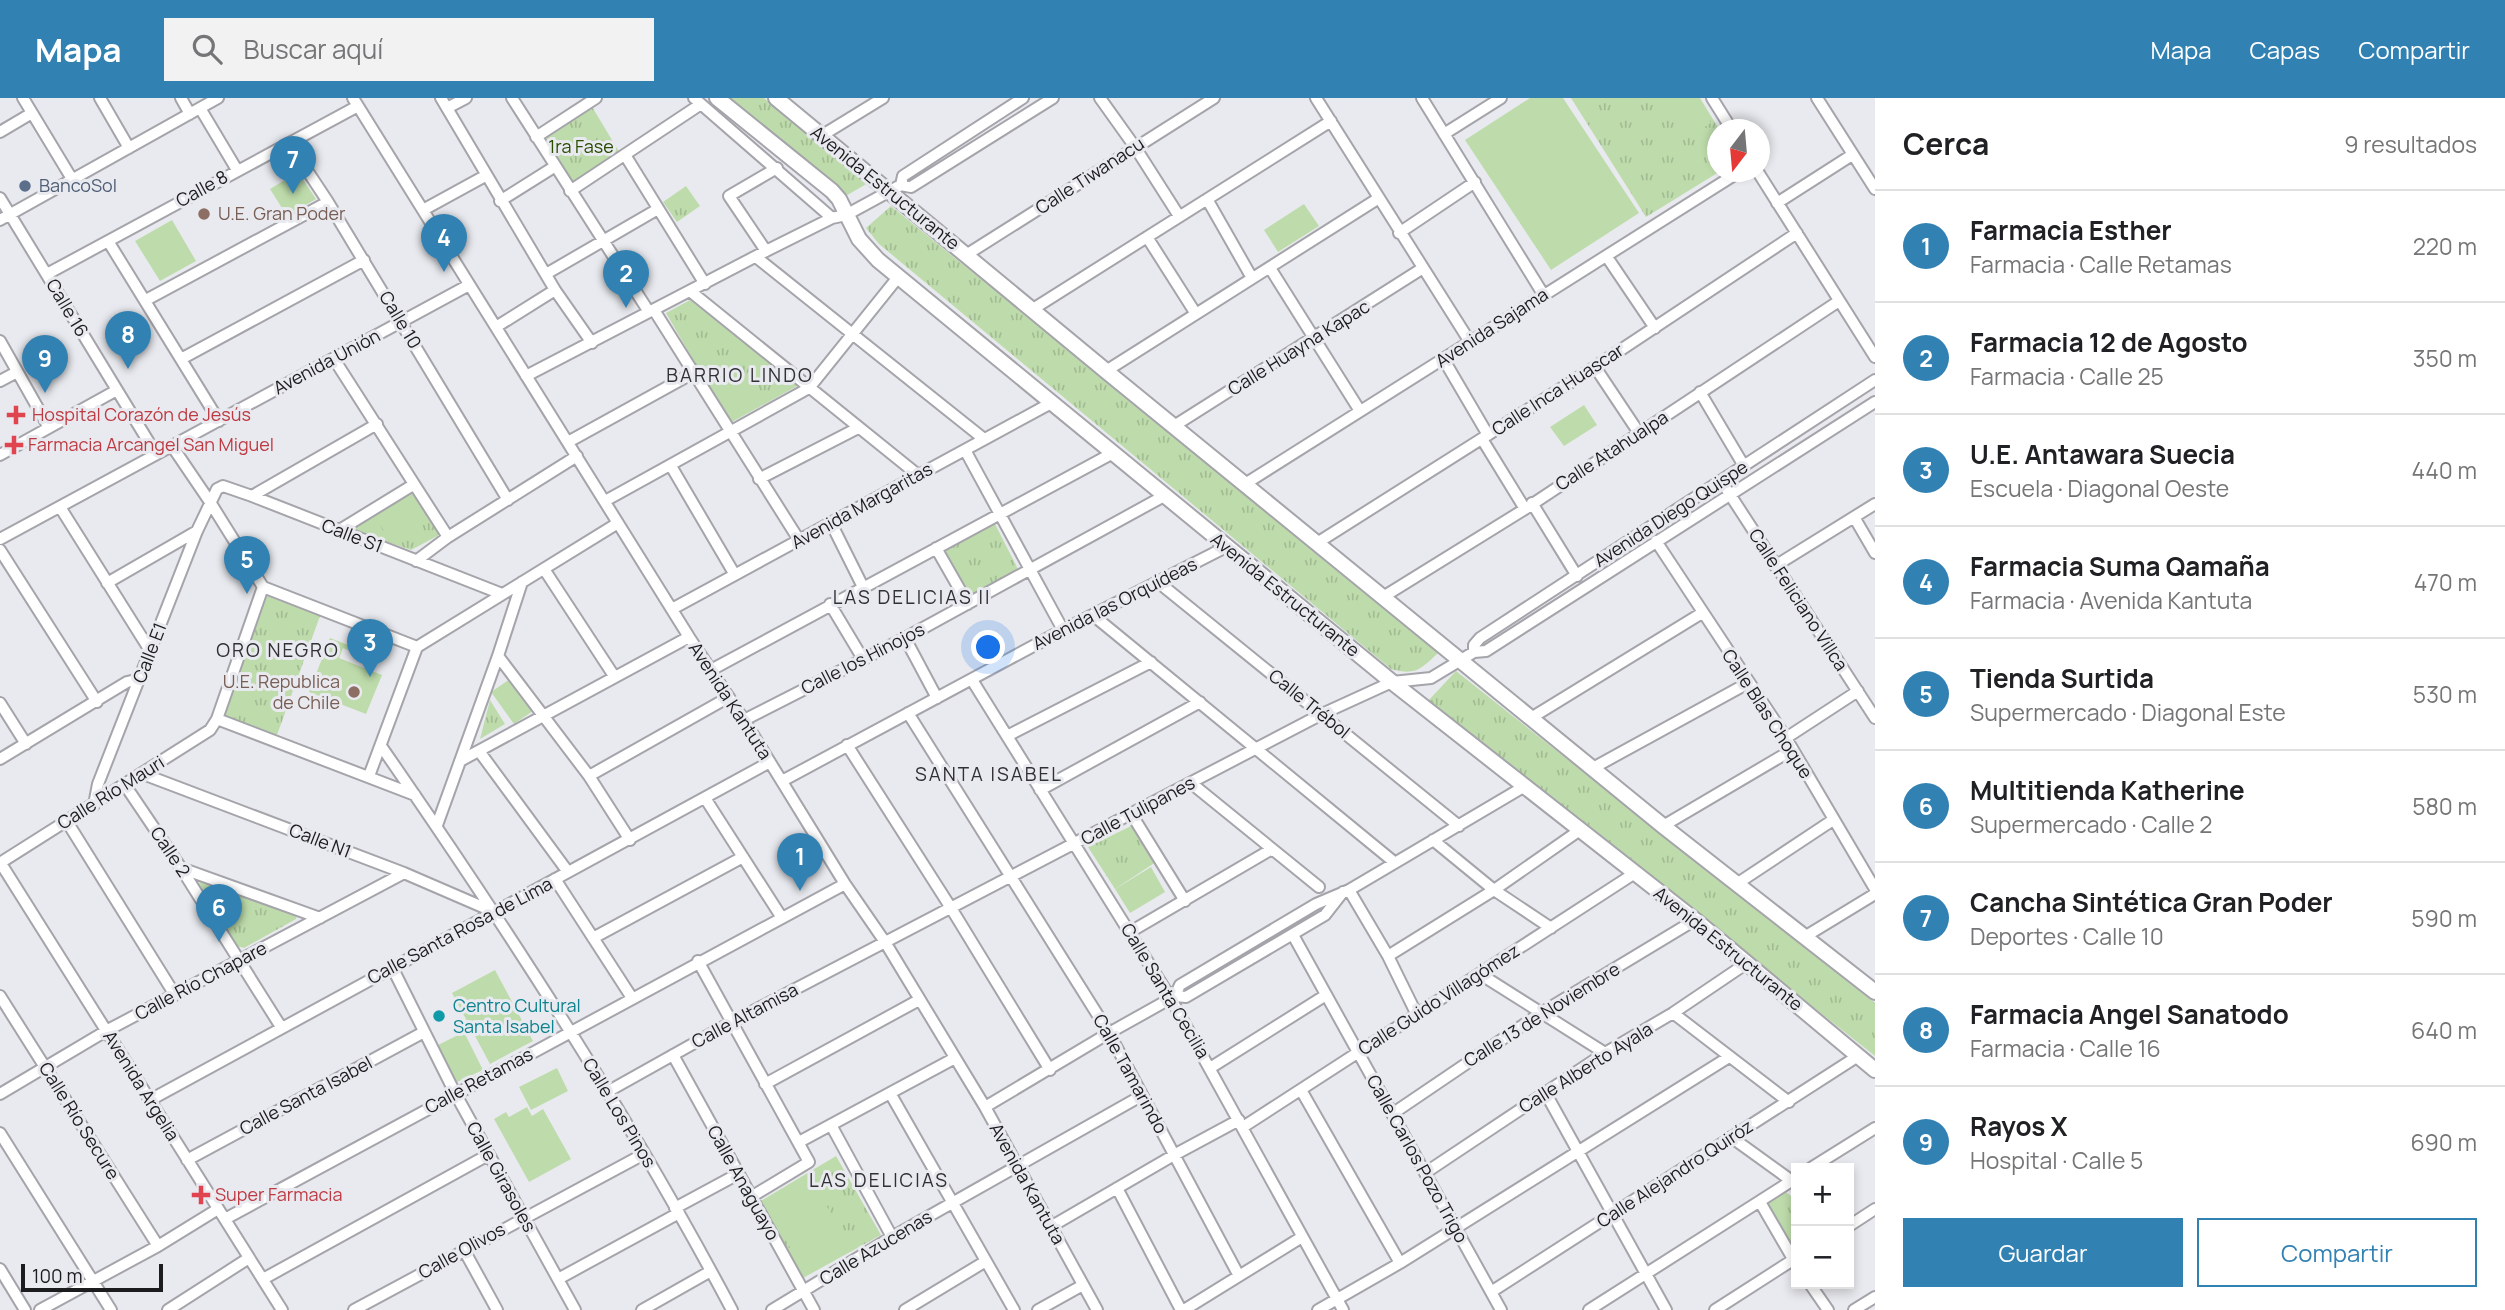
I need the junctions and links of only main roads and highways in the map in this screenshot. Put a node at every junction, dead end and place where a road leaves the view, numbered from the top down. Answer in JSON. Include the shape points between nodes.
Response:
{"nodes":[{"id":1,"x":717,"y":98,"type":"edge"},
{"id":2,"x":776,"y":98,"type":"edge"},
{"id":3,"x":1875,"y":992,"type":"edge"},
{"id":4,"x":1875,"y":1070,"type":"edge"}],
"edges":[{"from":1,"to":4,"type":"main road","name":"Avenida Estructurante","via":[[832,191],[839,200],[839,216],[898,276],[1392,682],[1695,920]]},
{"from":2,"to":3,"type":"main road","name":"Avenida Estructurante","via":[[895,189],[966,255],[1383,597],[1467,656],[1531,718]]}]}
